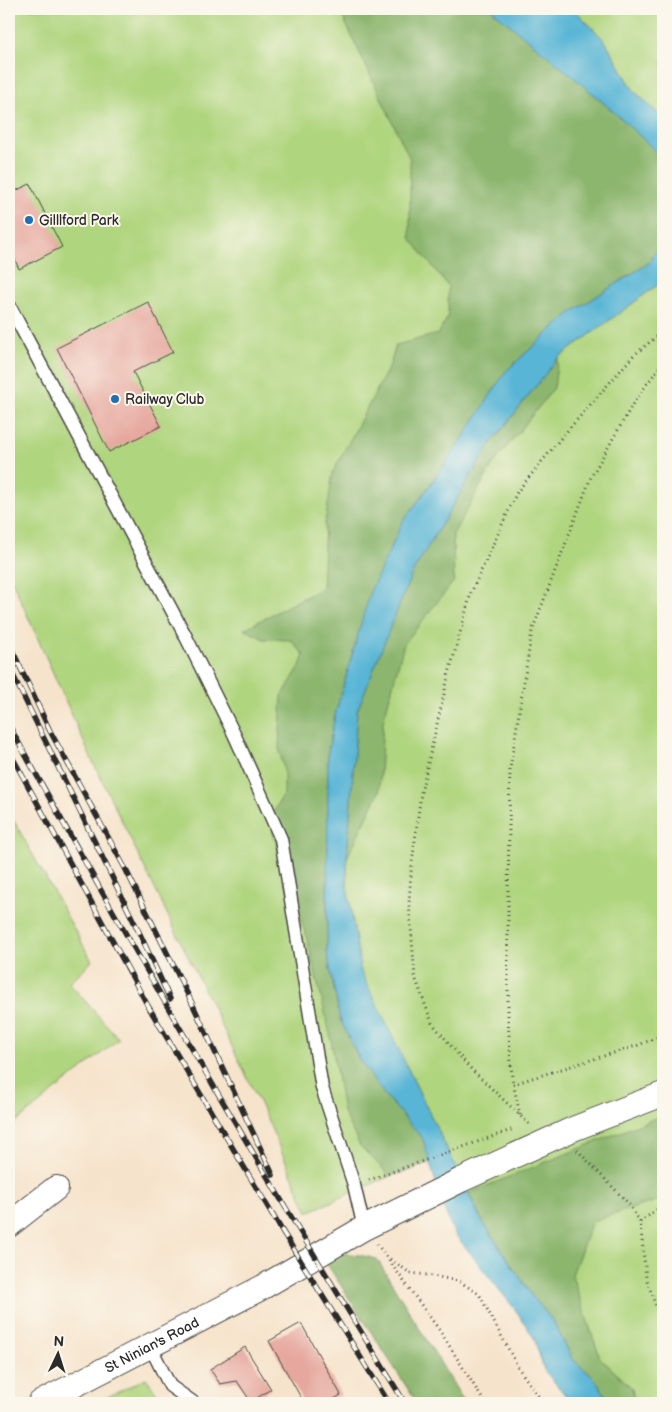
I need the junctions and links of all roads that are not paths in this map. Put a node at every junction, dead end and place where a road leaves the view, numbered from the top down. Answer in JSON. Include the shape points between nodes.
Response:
{"nodes":[{"id":1,"x":9,"y":305,"type":"edge"},
{"id":2,"x":663,"y":1094,"type":"edge"},
{"id":3,"x":56,"y":1188,"type":"dead end"},
{"id":4,"x":9,"y":1225,"type":"edge"},
{"id":5,"x":364,"y":1228,"type":"junction"},
{"id":6,"x":150,"y":1346,"type":"junction"},
{"id":7,"x":40,"y":1403,"type":"edge"},
{"id":8,"x":194,"y":1403,"type":"edge"}],
"edges":[{"from":1,"to":5,"type":"lane","via":[[185,635],[236,736],[281,839],[322,1088],[354,1185]]},
{"from":2,"to":5,"type":"street","name":"St Ninian's Road","via":[[563,1134]]},
{"from":3,"to":4,"type":"street"},
{"from":5,"to":6,"type":"street","name":"St Ninian's Road","via":[[263,1287]]},
{"from":6,"to":7,"type":"street","name":"St Ninian's Road"},
{"from":6,"to":8,"type":"lane","via":[[170,1386]]}]}
